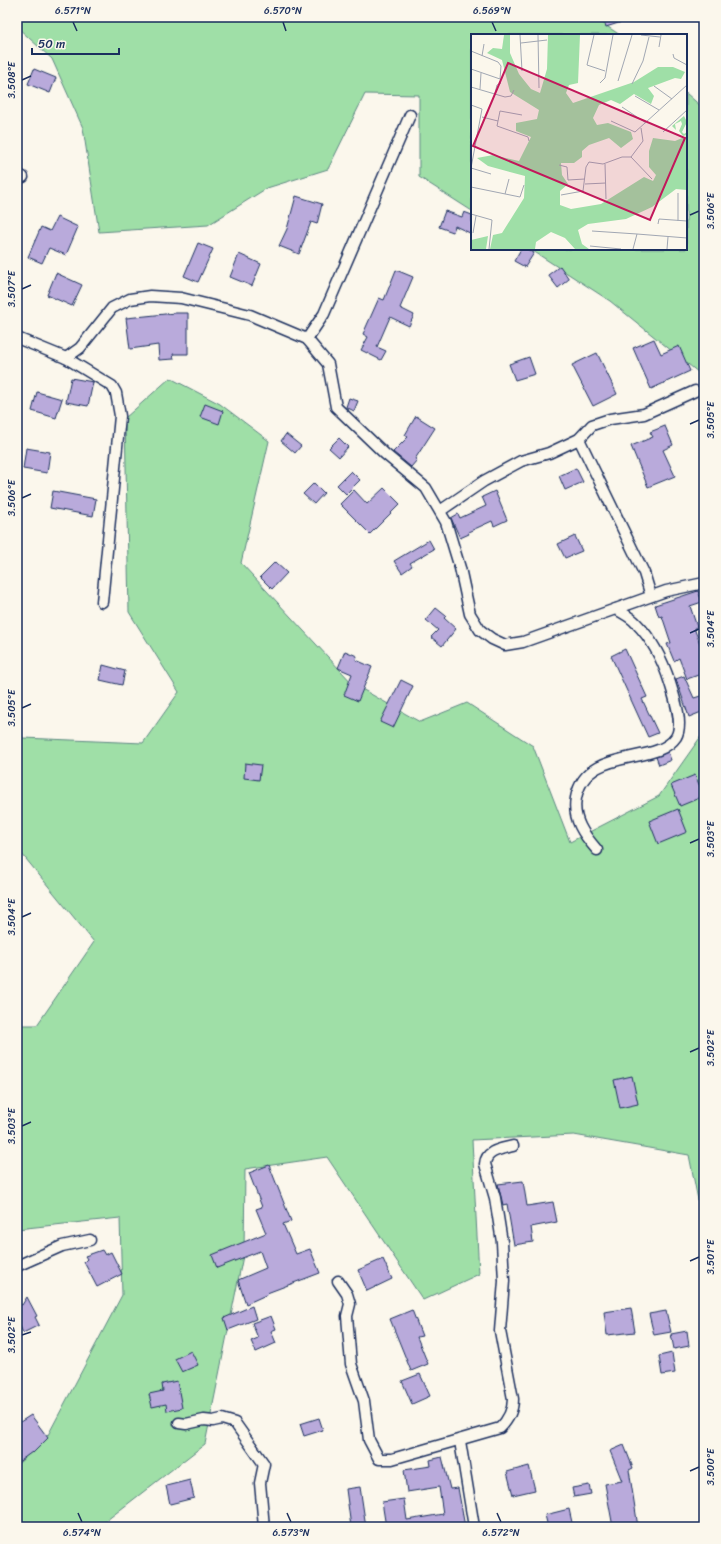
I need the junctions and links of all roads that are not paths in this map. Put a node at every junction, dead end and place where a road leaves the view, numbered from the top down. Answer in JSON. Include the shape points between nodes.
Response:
{"nodes":[{"id":1,"x":410,"y":115,"type":"dead end"},
{"id":2,"x":17,"y":338,"type":"edge"},
{"id":3,"x":307,"y":339,"type":"junction"},
{"id":4,"x":66,"y":358,"type":"junction"},
{"id":5,"x":695,"y":391,"type":"dead end"},
{"id":6,"x":579,"y":439,"type":"junction"},
{"id":7,"x":440,"y":511,"type":"junction"},
{"id":8,"x":704,"y":583,"type":"edge"},
{"id":9,"x":651,"y":596,"type":"junction"},
{"id":10,"x":102,"y":602,"type":"dead end"},
{"id":11,"x":616,"y":609,"type":"junction"},
{"id":12,"x":597,"y":850,"type":"dead end"},
{"id":13,"x":513,"y":1146,"type":"dead end"},
{"id":14,"x":90,"y":1240,"type":"dead end"},
{"id":15,"x":17,"y":1266,"type":"edge"},
{"id":16,"x":338,"y":1281,"type":"dead end"},
{"id":17,"x":179,"y":1423,"type":"dead end"},
{"id":18,"x":460,"y":1441,"type":"junction"},
{"id":19,"x":264,"y":1527,"type":"edge"},
{"id":20,"x":474,"y":1527,"type":"edge"}],
"edges":[{"from":1,"to":3,"type":"street","via":[[324,314]]},
{"from":2,"to":4,"type":"street"},
{"from":3,"to":4,"type":"street","via":[[250,315],[181,298],[150,296],[130,299],[112,308],[80,348]]},
{"from":3,"to":7,"type":"street","via":[[328,364],[336,407],[385,454],[426,488]]},
{"from":4,"to":10,"type":"street","via":[[112,386],[116,393],[120,416]]},
{"from":5,"to":6,"type":"street","via":[[644,414],[610,419],[592,425]]},
{"from":6,"to":7,"type":"street","via":[[549,453],[521,461],[484,481]]},
{"from":6,"to":9,"type":"street","via":[[644,573]]},
{"from":7,"to":11,"type":"street","via":[[446,522],[460,568],[470,614],[480,630],[492,639],[505,645],[523,642]]},
{"from":8,"to":9,"type":"street"},
{"from":9,"to":11,"type":"street"},
{"from":11,"to":12,"type":"street","via":[[635,622],[653,645],[665,668],[677,708],[678,732],[666,746],[602,766],[584,778],[576,795],[575,812],[581,829]]},
{"from":13,"to":18,"type":"street","via":[[490,1153],[485,1164],[495,1198],[502,1242],[504,1281],[500,1331],[513,1405],[506,1422],[500,1428]]},
{"from":14,"to":15,"type":"street","via":[[62,1246]]},
{"from":16,"to":18,"type":"street","via":[[350,1304],[350,1364],[364,1401],[369,1440],[378,1459],[392,1459]]},
{"from":17,"to":19,"type":"street","via":[[222,1419],[235,1422],[264,1464],[260,1483]]},
{"from":18,"to":20,"type":"street"}]}
